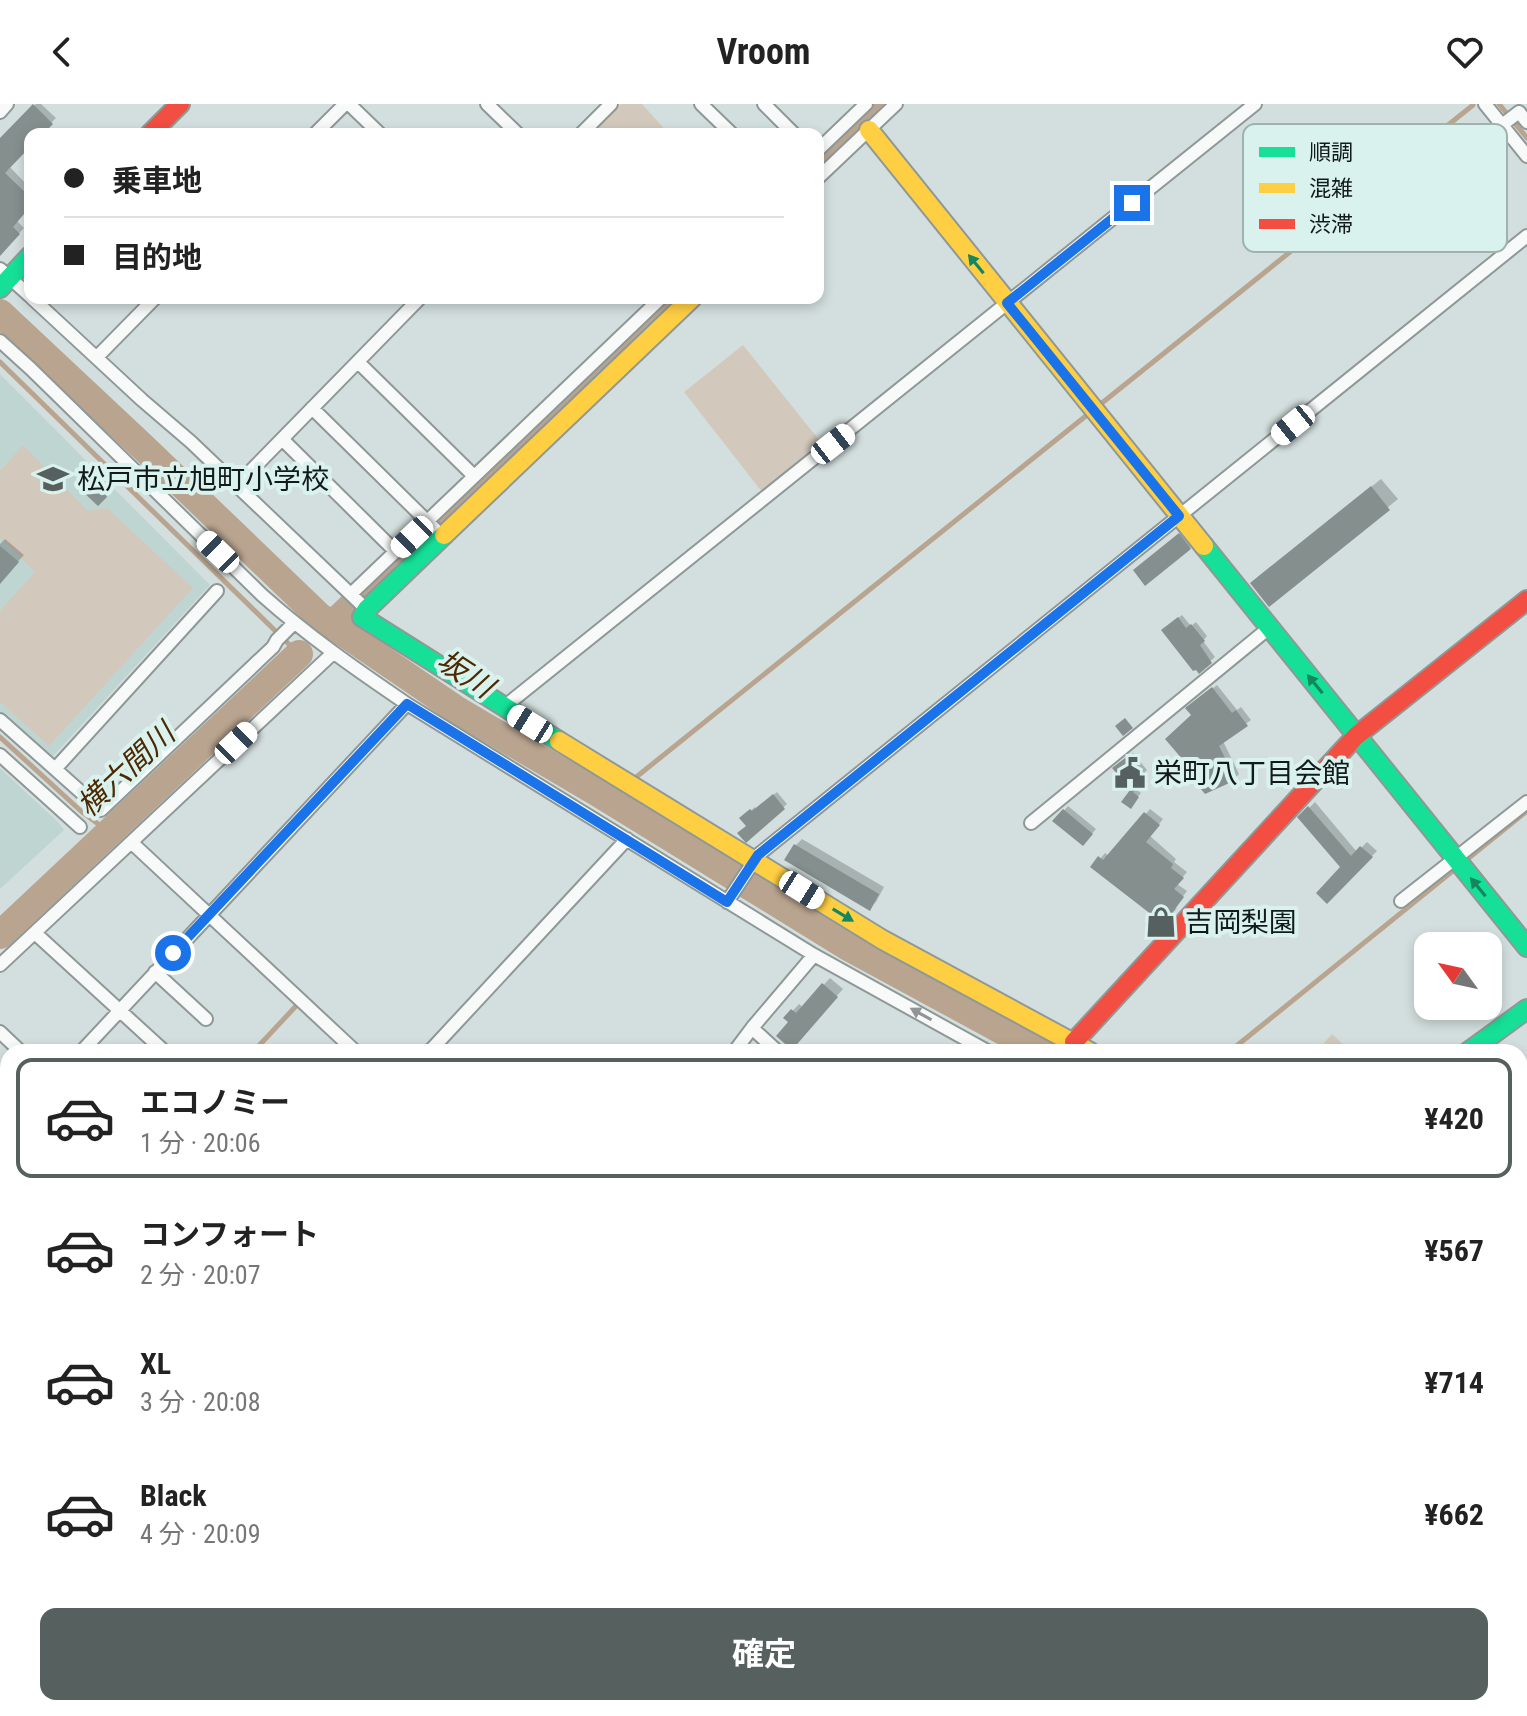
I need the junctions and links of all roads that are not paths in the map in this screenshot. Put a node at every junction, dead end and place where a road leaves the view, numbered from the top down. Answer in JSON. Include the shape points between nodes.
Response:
{"nodes":[{"id":1,"x":7,"y":104,"type":"edge"},
{"id":2,"x":180,"y":104,"type":"edge"},
{"id":3,"x":347,"y":104,"type":"edge"},
{"id":4,"x":487,"y":104,"type":"edge"},
{"id":5,"x":611,"y":104,"type":"edge"},
{"id":6,"x":701,"y":104,"type":"edge"},
{"id":7,"x":764,"y":104,"type":"edge"},
{"id":8,"x":866,"y":104,"type":"edge"},
{"id":9,"x":896,"y":104,"type":"edge"},
{"id":10,"x":1255,"y":104,"type":"edge"},
{"id":11,"x":1485,"y":104,"type":"edge"},
{"id":12,"x":0,"y":112,"type":"edge"},
{"id":13,"x":1501,"y":124,"type":"edge"},
{"id":14,"x":156,"y":128,"type":"edge"},
{"id":15,"x":321,"y":128,"type":"edge"},
{"id":16,"x":373,"y":128,"type":"edge"},
{"id":17,"x":512,"y":128,"type":"edge"},
{"id":18,"x":587,"y":128,"type":"edge"},
{"id":19,"x":726,"y":128,"type":"edge"},
{"id":20,"x":788,"y":128,"type":"edge"},
{"id":21,"x":869,"y":130,"type":"junction"},
{"id":22,"x":1507,"y":131,"type":"edge"},
{"id":23,"x":824,"y":144,"type":"edge"},
{"id":24,"x":1527,"y":156,"type":"edge"},
{"id":25,"x":824,"y":172,"type":"edge"},
{"id":26,"x":1527,"y":236,"type":"edge"},
{"id":27,"x":24,"y":261,"type":"edge"},
{"id":28,"x":3,"y":278,"type":"edge"},
{"id":29,"x":24,"y":292,"type":"edge"},
{"id":30,"x":1007,"y":303,"type":"junction"},
{"id":31,"x":39,"y":304,"type":"edge"},
{"id":32,"x":149,"y":304,"type":"edge"},
{"id":33,"x":414,"y":304,"type":"edge"},
{"id":34,"x":651,"y":304,"type":"edge"},
{"id":35,"x":686,"y":304,"type":"edge"},
{"id":36,"x":0,"y":341,"type":"edge"},
{"id":37,"x":97,"y":357,"type":"junction"},
{"id":38,"x":358,"y":362,"type":"junction"},
{"id":39,"x":312,"y":408,"type":"junction"},
{"id":40,"x":282,"y":439,"type":"junction"},
{"id":41,"x":474,"y":476,"type":"junction"},
{"id":42,"x":237,"y":485,"type":"junction"},
{"id":43,"x":1179,"y":516,"type":"junction"},
{"id":44,"x":428,"y":521,"type":"junction"},
{"id":45,"x":442,"y":536,"type":"junction"},
{"id":46,"x":396,"y":552,"type":"junction"},
{"id":47,"x":217,"y":591,"type":"dead end"},
{"id":48,"x":1527,"y":600,"type":"edge"},
{"id":49,"x":360,"y":603,"type":"junction"},
{"id":50,"x":299,"y":627,"type":"junction"},
{"id":51,"x":1269,"y":628,"type":"junction"},
{"id":52,"x":331,"y":651,"type":"junction"},
{"id":53,"x":407,"y":704,"type":"junction"},
{"id":54,"x":504,"y":707,"type":"junction"},
{"id":55,"x":0,"y":720,"type":"edge"},
{"id":56,"x":1356,"y":736,"type":"junction"},
{"id":57,"x":0,"y":755,"type":"edge"},
{"id":58,"x":55,"y":769,"type":"junction"},
{"id":59,"x":1527,"y":802,"type":"edge"},
{"id":60,"x":1031,"y":823,"type":"dead end"},
{"id":61,"x":80,"y":827,"type":"dead end"},
{"id":62,"x":627,"y":839,"type":"junction"},
{"id":63,"x":131,"y":842,"type":"junction"},
{"id":64,"x":1455,"y":859,"type":"junction"},
{"id":65,"x":751,"y":864,"type":"junction"},
{"id":66,"x":729,"y":899,"type":"junction"},
{"id":67,"x":1401,"y":901,"type":"dead end"},
{"id":68,"x":209,"y":915,"type":"junction"},
{"id":69,"x":35,"y":933,"type":"junction"},
{"id":70,"x":1527,"y":947,"type":"edge"},
{"id":71,"x":814,"y":955,"type":"junction"},
{"id":72,"x":0,"y":965,"type":"edge"},
{"id":73,"x":155,"y":972,"type":"junction"},
{"id":74,"x":1527,"y":1009,"type":"edge"},
{"id":75,"x":119,"y":1011,"type":"junction"},
{"id":76,"x":206,"y":1019,"type":"dead end"},
{"id":77,"x":752,"y":1028,"type":"junction"},
{"id":78,"x":90,"y":1044,"type":"edge"},
{"id":79,"x":156,"y":1044,"type":"edge"},
{"id":80,"x":347,"y":1044,"type":"edge"},
{"id":81,"x":436,"y":1044,"type":"edge"},
{"id":82,"x":740,"y":1044,"type":"edge"},
{"id":83,"x":769,"y":1044,"type":"edge"},
{"id":84,"x":975,"y":1044,"type":"edge"},
{"id":85,"x":1068,"y":1044,"type":"edge"},
{"id":86,"x":1079,"y":1044,"type":"edge"},
{"id":87,"x":1479,"y":1044,"type":"edge"}],
"edges":[{"from":1,"to":12,"type":"street"},
{"from":2,"to":14,"type":"street"},
{"from":3,"to":15,"type":"street"},
{"from":3,"to":16,"type":"street"},
{"from":4,"to":17,"type":"street"},
{"from":5,"to":18,"type":"street"},
{"from":6,"to":19,"type":"street"},
{"from":7,"to":20,"type":"street"},
{"from":8,"to":23,"type":"street"},
{"from":9,"to":21,"type":"street"},
{"from":10,"to":30,"type":"street"},
{"from":11,"to":13,"type":"street"},
{"from":21,"to":25,"type":"street"},
{"from":30,"to":21,"type":"street","one_way":true},
{"from":22,"to":24,"type":"street"},
{"from":26,"to":43,"type":"street"},
{"from":27,"to":28,"type":"street"},
{"from":28,"to":29,"type":"street"},
{"from":30,"to":43,"type":"street"},
{"from":30,"to":54,"type":"street"},
{"from":31,"to":37,"type":"street"},
{"from":32,"to":37,"type":"street"},
{"from":33,"to":38,"type":"street"},
{"from":34,"to":41,"type":"street"},
{"from":35,"to":45,"type":"street"},
{"from":36,"to":50,"type":"street"},
{"from":37,"to":42,"type":"street"},
{"from":38,"to":39,"type":"street"},
{"from":38,"to":41,"type":"street"},
{"from":39,"to":40,"type":"street"},
{"from":39,"to":44,"type":"street"},
{"from":40,"to":42,"type":"street"},
{"from":40,"to":46,"type":"street"},
{"from":41,"to":44,"type":"street"},
{"from":42,"to":49,"type":"street"},
{"from":43,"to":51,"type":"street"},
{"from":43,"to":65,"type":"street"},
{"from":44,"to":45,"type":"street"},
{"from":44,"to":46,"type":"street"},
{"from":45,"to":49,"type":"street"},
{"from":46,"to":49,"type":"street"},
{"from":47,"to":58,"type":"street"},
{"from":48,"to":56,"type":"street"},
{"from":49,"to":54,"type":"street","via":[[362,617]]},
{"from":50,"to":52,"type":"street"},
{"from":50,"to":58,"type":"street","via":[[277,640],[101,810]]},
{"from":56,"to":51,"type":"street","one_way":true},
{"from":51,"to":60,"type":"street"},
{"from":52,"to":53,"type":"street"},
{"from":52,"to":63,"type":"street"},
{"from":53,"to":62,"type":"street"},
{"from":53,"to":68,"type":"street"},
{"from":54,"to":65,"type":"street"},
{"from":55,"to":58,"type":"street"},
{"from":56,"to":64,"type":"street"},
{"from":56,"to":86,"type":"street"},
{"from":57,"to":61,"type":"street"},
{"from":59,"to":64,"type":"street"},
{"from":62,"to":66,"type":"street"},
{"from":62,"to":81,"type":"street"},
{"from":63,"to":68,"type":"street"},
{"from":63,"to":69,"type":"street"},
{"from":64,"to":67,"type":"street"},
{"from":70,"to":64,"type":"street","one_way":true},
{"from":65,"to":66,"type":"street"},
{"from":65,"to":85,"type":"street","one_way":true},
{"from":66,"to":71,"type":"street"},
{"from":68,"to":73,"type":"street"},
{"from":68,"to":80,"type":"street"},
{"from":69,"to":72,"type":"street"},
{"from":69,"to":75,"type":"street"},
{"from":71,"to":77,"type":"street"},
{"from":84,"to":71,"type":"street","one_way":true},
{"from":73,"to":75,"type":"street"},
{"from":73,"to":76,"type":"street"},
{"from":74,"to":87,"type":"street"},
{"from":75,"to":78,"type":"street"},
{"from":75,"to":79,"type":"street"},
{"from":77,"to":82,"type":"street"},
{"from":77,"to":83,"type":"street"}]}
